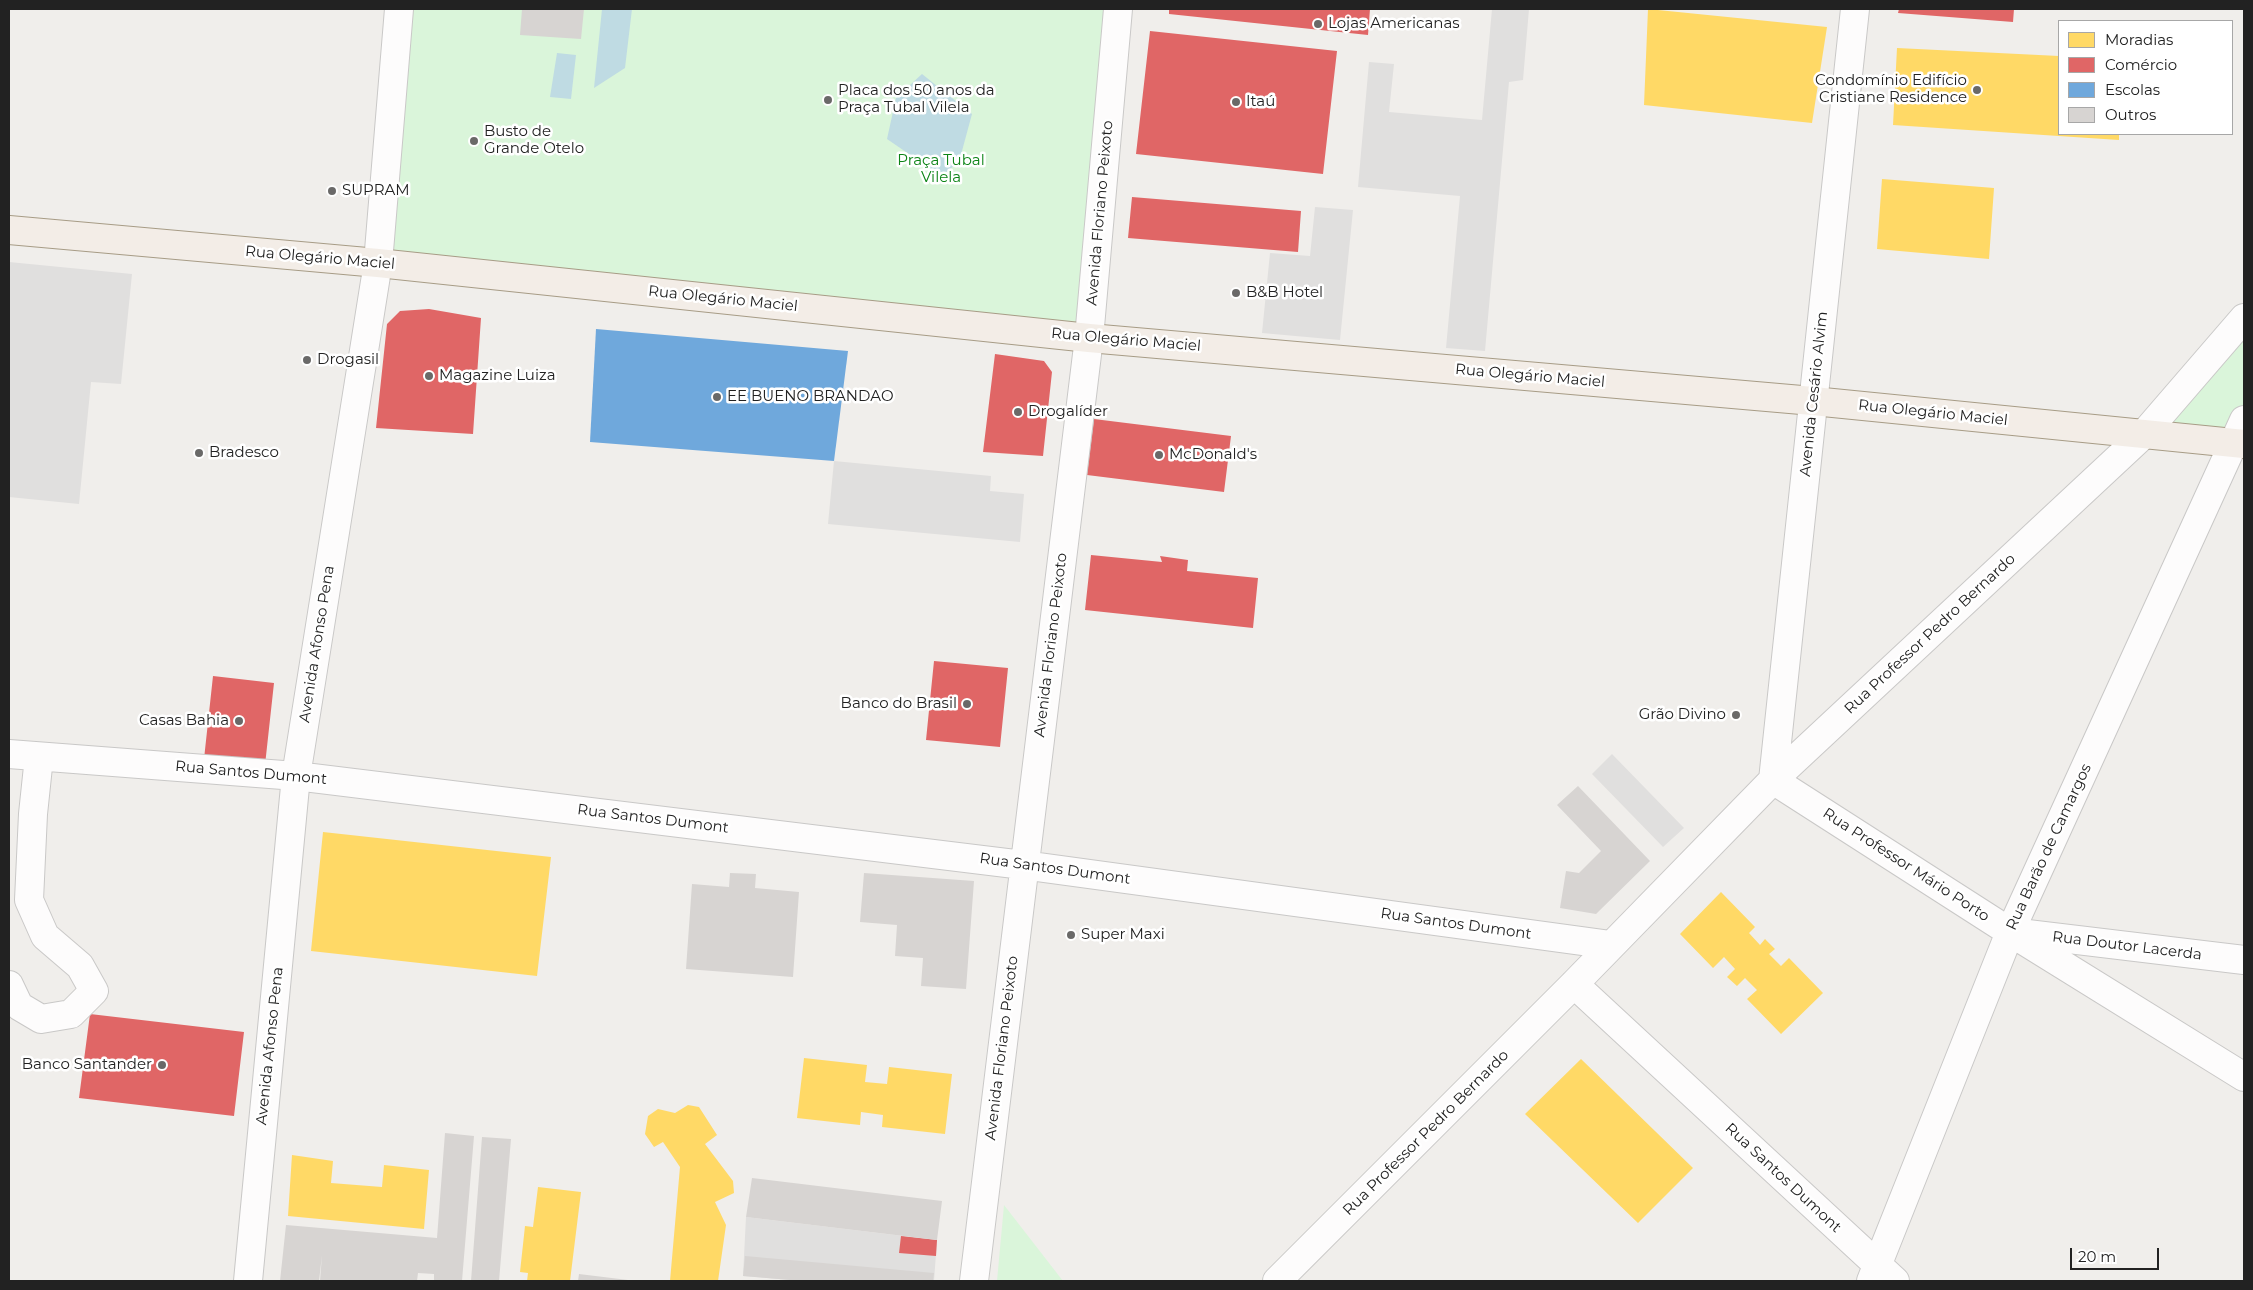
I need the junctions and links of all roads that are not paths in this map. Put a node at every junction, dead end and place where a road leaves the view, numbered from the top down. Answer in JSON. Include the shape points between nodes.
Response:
{"nodes":[{"id":1,"x":399,"y":9,"type":"edge"},
{"id":2,"x":1118,"y":9,"type":"edge"},
{"id":3,"x":1854,"y":9,"type":"edge"},
{"id":4,"x":9,"y":230,"type":"edge"},
{"id":5,"x":378,"y":263,"type":"junction"},
{"id":6,"x":2244,"y":318,"type":"edge"},
{"id":7,"x":1089,"y":338,"type":"junction"},
{"id":8,"x":1813,"y":401,"type":"junction"},
{"id":9,"x":2143,"y":435,"type":"junction"},
{"id":10,"x":2241,"y":436,"type":"edge"},
{"id":11,"x":9,"y":755,"type":"edge"},
{"id":12,"x":39,"y":757,"type":"junction"},
{"id":13,"x":296,"y":776,"type":"junction"},
{"id":14,"x":1773,"y":780,"type":"junction"},
{"id":15,"x":1024,"y":865,"type":"junction"},
{"id":16,"x":2010,"y":932,"type":"junction"},
{"id":17,"x":1611,"y":945,"type":"junction"},
{"id":18,"x":2244,"y":960,"type":"edge"},
{"id":19,"x":1574,"y":984,"type":"junction"},
{"id":20,"x":9,"y":985,"type":"edge"},
{"id":21,"x":2244,"y":1076,"type":"edge"},
{"id":22,"x":1881,"y":1276,"type":"edge"},
{"id":23,"x":248,"y":1281,"type":"edge"},
{"id":24,"x":974,"y":1281,"type":"edge"},
{"id":25,"x":1277,"y":1281,"type":"edge"}],
"edges":[{"from":1,"to":5,"type":"street","name":"Avenida Afonso Pena"},
{"from":2,"to":7,"type":"street","name":"Avenida Floriano Peixoto"},
{"from":3,"to":8,"type":"street","name":"Avenida Cesário Alvim"},
{"from":4,"to":5,"type":"main road","name":"Rua Olegário Maciel"},
{"from":5,"to":7,"type":"main road","name":"Rua Olegário Maciel"},
{"from":5,"to":13,"type":"street","name":"Avenida Afonso Pena"},
{"from":6,"to":9,"type":"street","name":"Rua Professor Pedro Bernardo"},
{"from":7,"to":8,"type":"main road","name":"Rua Olegário Maciel"},
{"from":7,"to":15,"type":"street","name":"Avenida Floriano Peixoto"},
{"from":8,"to":9,"type":"main road","name":"Rua Olegário Maciel"},
{"from":8,"to":14,"type":"street","name":"Avenida Cesário Alvim"},
{"from":9,"to":10,"type":"main road","name":"Rua Olegário Maciel"},
{"from":9,"to":14,"type":"street","name":"Rua Professor Pedro Bernardo"},
{"from":10,"to":16,"type":"street","name":"Rua Barão de Camargos"},
{"from":11,"to":12,"type":"street","name":"Rua Santos Dumont"},
{"from":12,"to":13,"type":"street","name":"Rua Santos Dumont"},
{"from":12,"to":20,"type":"street","via":[[29,900],[45,936],[80,966],[94,991],[71,1014],[42,1019],[19,1006]]},
{"from":13,"to":15,"type":"street","name":"Rua Santos Dumont"},
{"from":13,"to":23,"type":"street","name":"Avenida Afonso Pena"},
{"from":14,"to":16,"type":"street","name":"Rua Professor Mário Porto"},
{"from":14,"to":17,"type":"street","name":"Rua Professor Pedro Bernardo"},
{"from":15,"to":17,"type":"street","name":"Rua Santos Dumont"},
{"from":15,"to":24,"type":"street","name":"Avenida Floriano Peixoto"},
{"from":16,"to":18,"type":"street","name":"Rua Doutor Lacerda"},
{"from":16,"to":21,"type":"street","name":"Rua Professor Mário Porto"},
{"from":16,"to":22,"type":"street","name":"Rua Barão de Camargos"},
{"from":17,"to":19,"type":"street"},
{"from":19,"to":22,"type":"street","name":"Rua Santos Dumont"},
{"from":19,"to":25,"type":"street","name":"Rua Professor Pedro Bernardo"}]}
